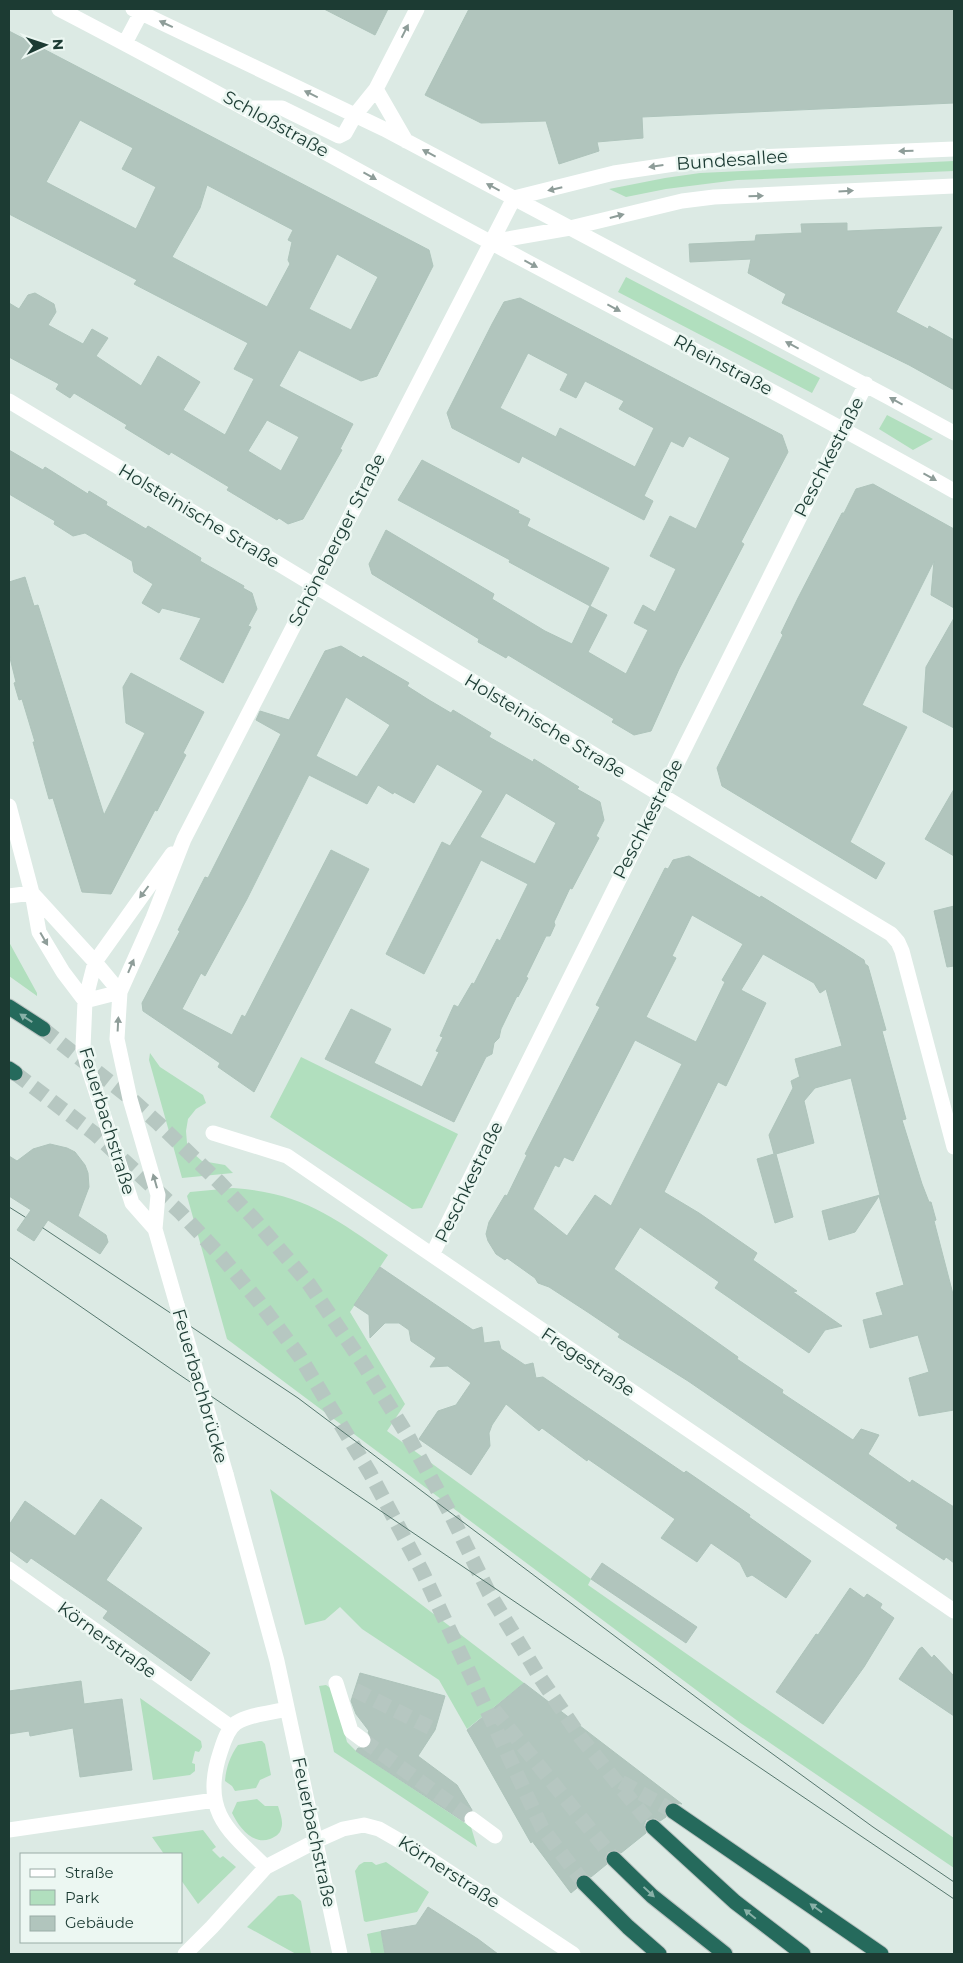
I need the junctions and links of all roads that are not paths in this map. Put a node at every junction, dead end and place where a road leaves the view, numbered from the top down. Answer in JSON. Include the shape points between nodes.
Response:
{"nodes":[{"id":1,"x":59,"y":9,"type":"edge"},
{"id":2,"x":416,"y":9,"type":"edge"},
{"id":3,"x":139,"y":10,"type":"edge"},
{"id":4,"x":125,"y":43,"type":"junction"},
{"id":5,"x":376,"y":88,"type":"junction"},
{"id":6,"x":247,"y":108,"type":"junction"},
{"id":7,"x":355,"y":115,"type":"junction"},
{"id":8,"x":406,"y":141,"type":"junction"},
{"id":9,"x":954,"y":149,"type":"edge"},
{"id":10,"x":954,"y":186,"type":"edge"},
{"id":11,"x":514,"y":198,"type":"junction"},
{"id":12,"x":570,"y":228,"type":"junction"},
{"id":13,"x":491,"y":242,"type":"junction"},
{"id":14,"x":866,"y":384,"type":"junction"},
{"id":15,"x":9,"y":401,"type":"edge"},
{"id":16,"x":843,"y":428,"type":"junction"},
{"id":17,"x":954,"y":434,"type":"edge"},
{"id":18,"x":954,"y":491,"type":"edge"},
{"id":19,"x":314,"y":586,"type":"junction"},
{"id":20,"x":660,"y":795,"type":"junction"},
{"id":21,"x":9,"y":806,"type":"edge"},
{"id":22,"x":184,"y":839,"type":"junction"},
{"id":23,"x":32,"y":893,"type":"junction"},
{"id":24,"x":9,"y":896,"type":"edge"},
{"id":25,"x":95,"y":962,"type":"junction"},
{"id":26,"x":120,"y":992,"type":"junction"},
{"id":27,"x":84,"y":1001,"type":"junction"},
{"id":28,"x":9,"y":1007,"type":"edge"},
{"id":29,"x":43,"y":1030,"type":"tunnel mouth"},
{"id":30,"x":212,"y":1133,"type":"dead end"},
{"id":31,"x":954,"y":1147,"type":"edge"},
{"id":32,"x":155,"y":1230,"type":"junction"},
{"id":33,"x":432,"y":1255,"type":"junction"},
{"id":34,"x":245,"y":1543,"type":"joint"},
{"id":35,"x":9,"y":1569,"type":"edge"},
{"id":36,"x":954,"y":1611,"type":"edge"},
{"id":37,"x":336,"y":1683,"type":"dead end"},
{"id":38,"x":288,"y":1709,"type":"junction"},
{"id":39,"x":231,"y":1727,"type":"junction"},
{"id":40,"x":363,"y":1740,"type":"tunnel mouth"},
{"id":41,"x":215,"y":1800,"type":"junction"},
{"id":42,"x":673,"y":1811,"type":"tunnel mouth"},
{"id":43,"x":472,"y":1819,"type":"tunnel mouth"},
{"id":44,"x":653,"y":1827,"type":"tunnel mouth"},
{"id":45,"x":9,"y":1830,"type":"edge"},
{"id":46,"x":495,"y":1836,"type":"dead end"},
{"id":47,"x":316,"y":1841,"type":"junction"},
{"id":48,"x":614,"y":1859,"type":"tunnel mouth"},
{"id":49,"x":266,"y":1867,"type":"junction"},
{"id":50,"x":584,"y":1883,"type":"tunnel mouth"},
{"id":51,"x":184,"y":1954,"type":"edge"},
{"id":52,"x":340,"y":1954,"type":"edge"},
{"id":53,"x":573,"y":1954,"type":"edge"},
{"id":54,"x":659,"y":1954,"type":"edge"},
{"id":55,"x":725,"y":1954,"type":"edge"},
{"id":56,"x":803,"y":1954,"type":"edge"},
{"id":57,"x":881,"y":1954,"type":"edge"}],
"edges":[{"from":1,"to":4,"type":"street","name":"Schloßstraße"},
{"from":5,"to":2,"type":"street","one_way":true},
{"from":3,"to":4,"type":"street"},
{"from":7,"to":3,"type":"street","one_way":true},
{"from":4,"to":6,"type":"street","name":"Schloßstraße"},
{"from":5,"to":7,"type":"street"},
{"from":5,"to":8,"type":"street"},
{"from":6,"to":7,"type":"street","via":[[282,108],[339,136],[345,133]]},
{"from":6,"to":13,"type":"street","name":"Schloßstraße","one_way":true},
{"from":7,"to":8,"type":"street"},
{"from":11,"to":8,"type":"street","one_way":true},
{"from":9,"to":11,"type":"street","name":"Bundesallee","one_way":true,"via":[[681,163],[614,173]]},
{"from":12,"to":10,"type":"street","name":"Bundesallee","one_way":true,"via":[[682,201],[714,197]]},
{"from":11,"to":12,"type":"street"},
{"from":11,"to":13,"type":"street","name":"Schöneberger Straße"},
{"from":12,"to":13,"type":"street","name":"Bundesallee"},
{"from":14,"to":12,"type":"street","one_way":true},
{"from":13,"to":16,"type":"street","name":"Rheinstraße","one_way":true},
{"from":13,"to":19,"type":"street","name":"Schöneberger Straße"},
{"from":14,"to":16,"type":"street","name":"Peschkestraße"},
{"from":17,"to":14,"type":"street","one_way":true},
{"from":15,"to":19,"type":"street","name":"Holsteinische Straße"},
{"from":16,"to":18,"type":"street","name":"Rheinstraße","one_way":true},
{"from":16,"to":20,"type":"street","name":"Peschkestraße"},
{"from":19,"to":20,"type":"street","name":"Holsteinische Straße"},
{"from":19,"to":22,"type":"street","name":"Schöneberger Straße"},
{"from":20,"to":31,"type":"street","name":"Holsteinische Straße","via":[[895,938],[902,951]]},
{"from":20,"to":33,"type":"street","name":"Peschkestraße"},
{"from":21,"to":23,"type":"street"},
{"from":22,"to":25,"type":"street","name":"Schöneberger Straße","one_way":true},
{"from":26,"to":22,"type":"street","name":"Schöneberger Straße","one_way":true},
{"from":23,"to":24,"type":"street"},
{"from":23,"to":25,"type":"street"},
{"from":23,"to":27,"type":"street","one_way":true,"via":[[39,932]]},
{"from":25,"to":26,"type":"street"},
{"from":25,"to":27,"type":"street","name":"Feuerbachstraße"},
{"from":26,"to":27,"type":"street"},
{"from":32,"to":26,"type":"street","name":"Feuerbachstraße","one_way":true,"via":[[158,1195],[118,1047]]},
{"from":27,"to":32,"type":"street","name":"Feuerbachstraße","via":[[83,1048],[88,1068],[132,1203]]},
{"from":29,"to":28,"type":"highway","one_way":true},
{"from":30,"to":33,"type":"street","name":"Fregestraße","via":[[286,1156]]},
{"from":32,"to":34,"type":"street","name":"Feuerbachbrücke","bridge":true},
{"from":33,"to":36,"type":"street","name":"Fregestraße"},
{"from":34,"to":38,"type":"street","name":"Feuerbachstraße"},
{"from":35,"to":39,"type":"street","name":"Körnerstraße"},
{"from":37,"to":40,"type":"street","via":[[352,1731]]},
{"from":38,"to":39,"type":"street","via":[[244,1720]]},
{"from":38,"to":47,"type":"street","name":"Feuerbachstraße"},
{"from":39,"to":41,"type":"street","via":[[215,1767]]},
{"from":41,"to":45,"type":"street"},
{"from":41,"to":49,"type":"street","via":[[228,1830]]},
{"from":57,"to":42,"type":"highway","one_way":true},
{"from":43,"to":46,"type":"street"},
{"from":56,"to":44,"type":"highway","one_way":true,"via":[[735,1902]]},
{"from":47,"to":49,"type":"street","name":"Körnerstraße"},
{"from":47,"to":52,"type":"street","name":"Feuerbachstraße"},
{"from":47,"to":53,"type":"street","name":"Körnerstraße","via":[[364,1824],[379,1829]]},
{"from":48,"to":55,"type":"highway","one_way":true,"via":[[652,1896]]},
{"from":49,"to":51,"type":"street"},
{"from":50,"to":54,"type":"highway"}]}
